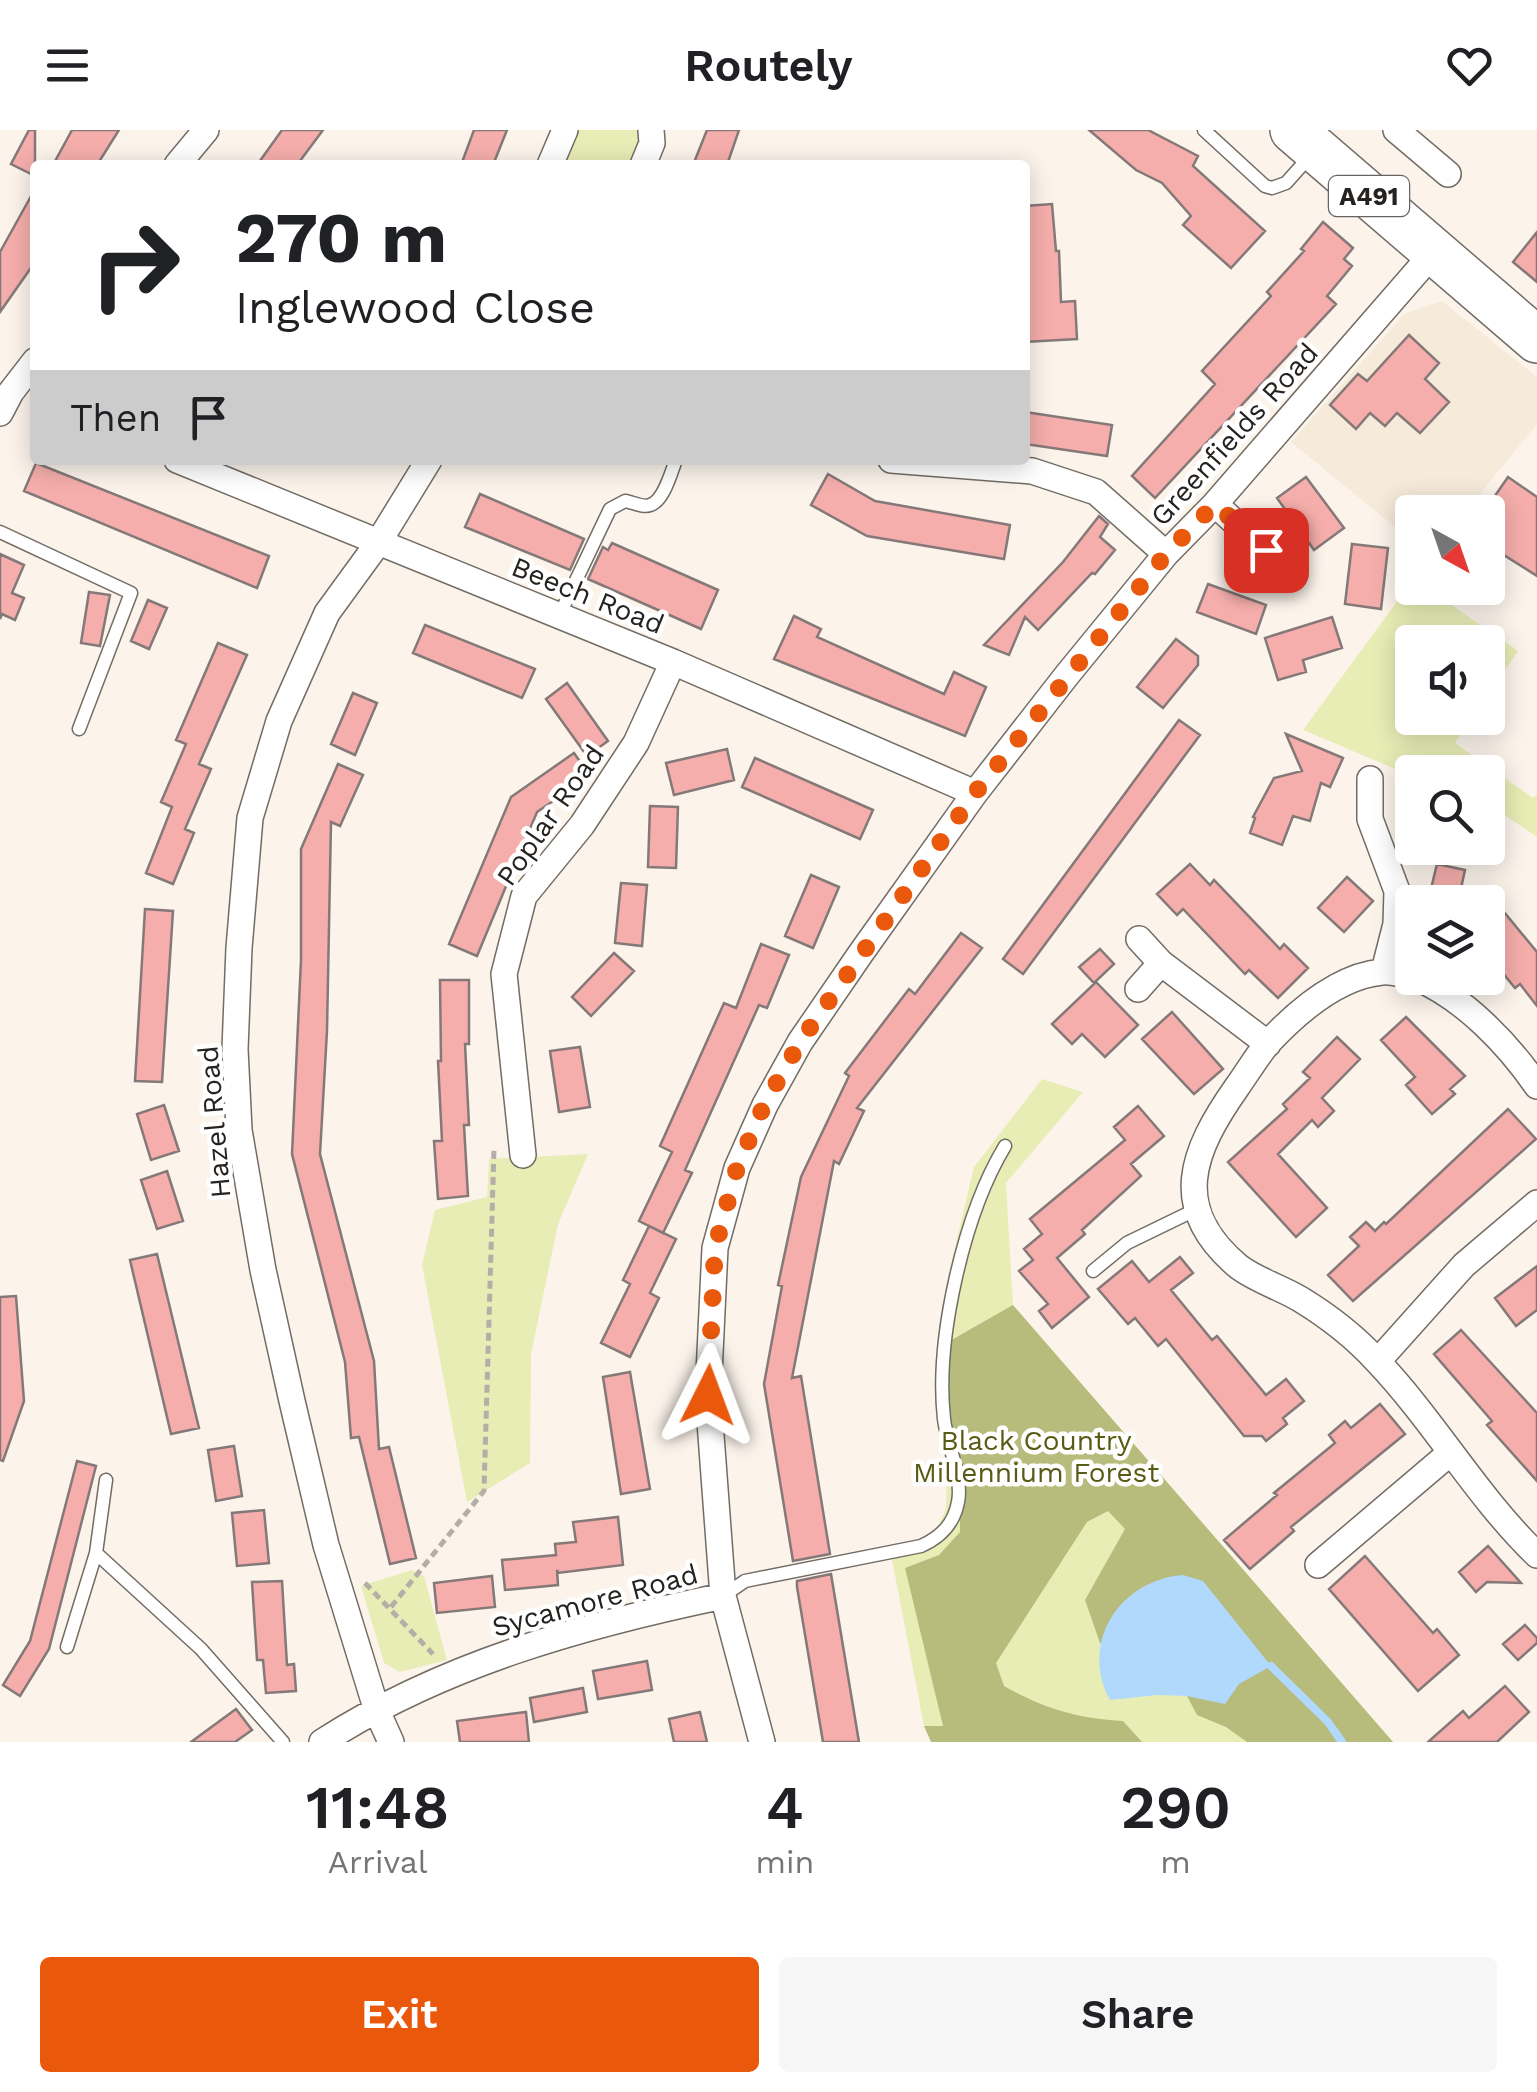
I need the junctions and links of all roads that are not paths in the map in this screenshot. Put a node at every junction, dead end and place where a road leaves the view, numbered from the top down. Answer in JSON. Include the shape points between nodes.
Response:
{"nodes":[{"id":1,"x":206,"y":130,"type":"edge"},
{"id":2,"x":565,"y":130,"type":"edge"},
{"id":3,"x":651,"y":130,"type":"edge"},
{"id":4,"x":1204,"y":130,"type":"edge"},
{"id":5,"x":1396,"y":130,"type":"edge"},
{"id":6,"x":1304,"y":140,"type":"edge"},
{"id":7,"x":181,"y":160,"type":"edge"},
{"id":8,"x":552,"y":160,"type":"edge"},
{"id":9,"x":644,"y":160,"type":"edge"},
{"id":10,"x":1448,"y":174,"type":"dead end"},
{"id":11,"x":1434,"y":252,"type":"junction"},
{"id":12,"x":1537,"y":340,"type":"edge"},
{"id":13,"x":30,"y":372,"type":"edge"},
{"id":14,"x":15,"y":402,"type":"edge"},
{"id":15,"x":188,"y":465,"type":"edge"},
{"id":16,"x":426,"y":465,"type":"edge"},
{"id":17,"x":674,"y":465,"type":"edge"},
{"id":18,"x":955,"y":465,"type":"edge"},
{"id":19,"x":1215,"y":504,"type":"junction"},
{"id":20,"x":0,"y":532,"type":"edge"},
{"id":21,"x":378,"y":542,"type":"junction"},
{"id":22,"x":1166,"y":554,"type":"junction"},
{"id":23,"x":1291,"y":574,"type":"dead end"},
{"id":24,"x":559,"y":616,"type":"junction"},
{"id":25,"x":674,"y":662,"type":"junction"},
{"id":26,"x":79,"y":729,"type":"dead end"},
{"id":27,"x":1370,"y":779,"type":"dead end"},
{"id":28,"x":975,"y":793,"type":"junction"},
{"id":29,"x":1139,"y":939,"type":"dead end"},
{"id":30,"x":1161,"y":963,"type":"junction"},
{"id":31,"x":1384,"y":971,"type":"junction"},
{"id":32,"x":1395,"y":973,"type":"edge"},
{"id":33,"x":1138,"y":989,"type":"dead end"},
{"id":34,"x":1448,"y":995,"type":"edge"},
{"id":35,"x":1268,"y":1044,"type":"junction"},
{"id":36,"x":1535,"y":1079,"type":"edge"},
{"id":37,"x":513,"y":1140,"type":"road end"},
{"id":38,"x":1005,"y":1146,"type":"dead end"},
{"id":39,"x":1537,"y":1203,"type":"edge"},
{"id":40,"x":1197,"y":1209,"type":"junction"},
{"id":41,"x":1093,"y":1271,"type":"dead end"},
{"id":42,"x":1378,"y":1361,"type":"junction"},
{"id":43,"x":1450,"y":1453,"type":"junction"},
{"id":44,"x":106,"y":1480,"type":"dead end"},
{"id":45,"x":96,"y":1553,"type":"junction"},
{"id":46,"x":1537,"y":1555,"type":"edge"},
{"id":47,"x":1318,"y":1565,"type":"dead end"},
{"id":48,"x":723,"y":1596,"type":"junction"},
{"id":49,"x":67,"y":1648,"type":"dead end"},
{"id":50,"x":377,"y":1711,"type":"junction"},
{"id":51,"x":283,"y":1742,"type":"edge"},
{"id":52,"x":322,"y":1742,"type":"edge"},
{"id":53,"x":391,"y":1742,"type":"edge"},
{"id":54,"x":762,"y":1742,"type":"edge"}],
"edges":[{"from":1,"to":7,"type":"street"},
{"from":2,"to":8,"type":"street"},
{"from":3,"to":9,"type":"street"},
{"from":4,"to":6,"type":"lane","via":[[1272,188],[1286,183]]},
{"from":5,"to":10,"type":"street"},
{"from":6,"to":11,"type":"highway","number":"A491"},
{"from":11,"to":12,"type":"highway","number":"A491"},
{"from":11,"to":19,"type":"street","name":"Greenfields Road"},
{"from":13,"to":14,"type":"street"},
{"from":15,"to":21,"type":"street","name":"Beech Road"},
{"from":16,"to":21,"type":"street","name":"Hazel Road"},
{"from":17,"to":24,"type":"lane","via":[[652,505],[625,501],[610,508]]},
{"from":18,"to":22,"type":"street","via":[[1032,471],[1096,492]]},
{"from":19,"to":22,"type":"street","name":"Greenfields Road"},
{"from":19,"to":23,"type":"street"},
{"from":20,"to":26,"type":"lane","via":[[130,594]]},
{"from":21,"to":24,"type":"street","name":"Beech Road"},
{"from":21,"to":50,"type":"street","name":"Hazel Road","via":[[327,613],[279,721],[250,818],[235,1048],[239,1130],[263,1270],[326,1545]]},
{"from":22,"to":28,"type":"street","name":"Greenfields Road"},
{"from":24,"to":25,"type":"street","name":"Beech Road"},
{"from":25,"to":28,"type":"street","name":"Beech Road"},
{"from":25,"to":37,"type":"street","name":"Poplar Road","via":[[636,743],[524,896],[504,974]]},
{"from":27,"to":31,"type":"street","via":[[1370,819],[1397,891]]},
{"from":28,"to":48,"type":"street","name":"Greenfields Road","via":[[800,1042],[737,1168],[715,1248],[708,1395]]},
{"from":29,"to":30,"type":"street"},
{"from":30,"to":33,"type":"street"},
{"from":30,"to":35,"type":"street"},
{"from":31,"to":32,"type":"street"},
{"from":31,"to":35,"type":"street","via":[[1319,998]]},
{"from":34,"to":36,"type":"street"},
{"from":35,"to":40,"type":"street","via":[[1196,1157]]},
{"from":38,"to":48,"type":"lane","via":[[970,1222],[948,1323],[944,1420],[960,1496],[954,1518],[938,1539],[921,1546],[745,1581]]},
{"from":39,"to":42,"type":"street","via":[[1464,1265]]},
{"from":40,"to":41,"type":"lane","via":[[1127,1242]]},
{"from":40,"to":42,"type":"street","via":[[1240,1266],[1342,1328]]},
{"from":42,"to":43,"type":"street"},
{"from":43,"to":46,"type":"street"},
{"from":43,"to":47,"type":"street"},
{"from":44,"to":45,"type":"lane"},
{"from":45,"to":49,"type":"lane"},
{"from":45,"to":51,"type":"lane","via":[[200,1649]]},
{"from":48,"to":50,"type":"street","name":"Sycamore Road","via":[[520,1648]]},
{"from":48,"to":54,"type":"street","name":"Greenfields Road"},
{"from":50,"to":52,"type":"street","name":"Sycamore Road"},
{"from":50,"to":53,"type":"street","name":"Hazel Road"}]}
